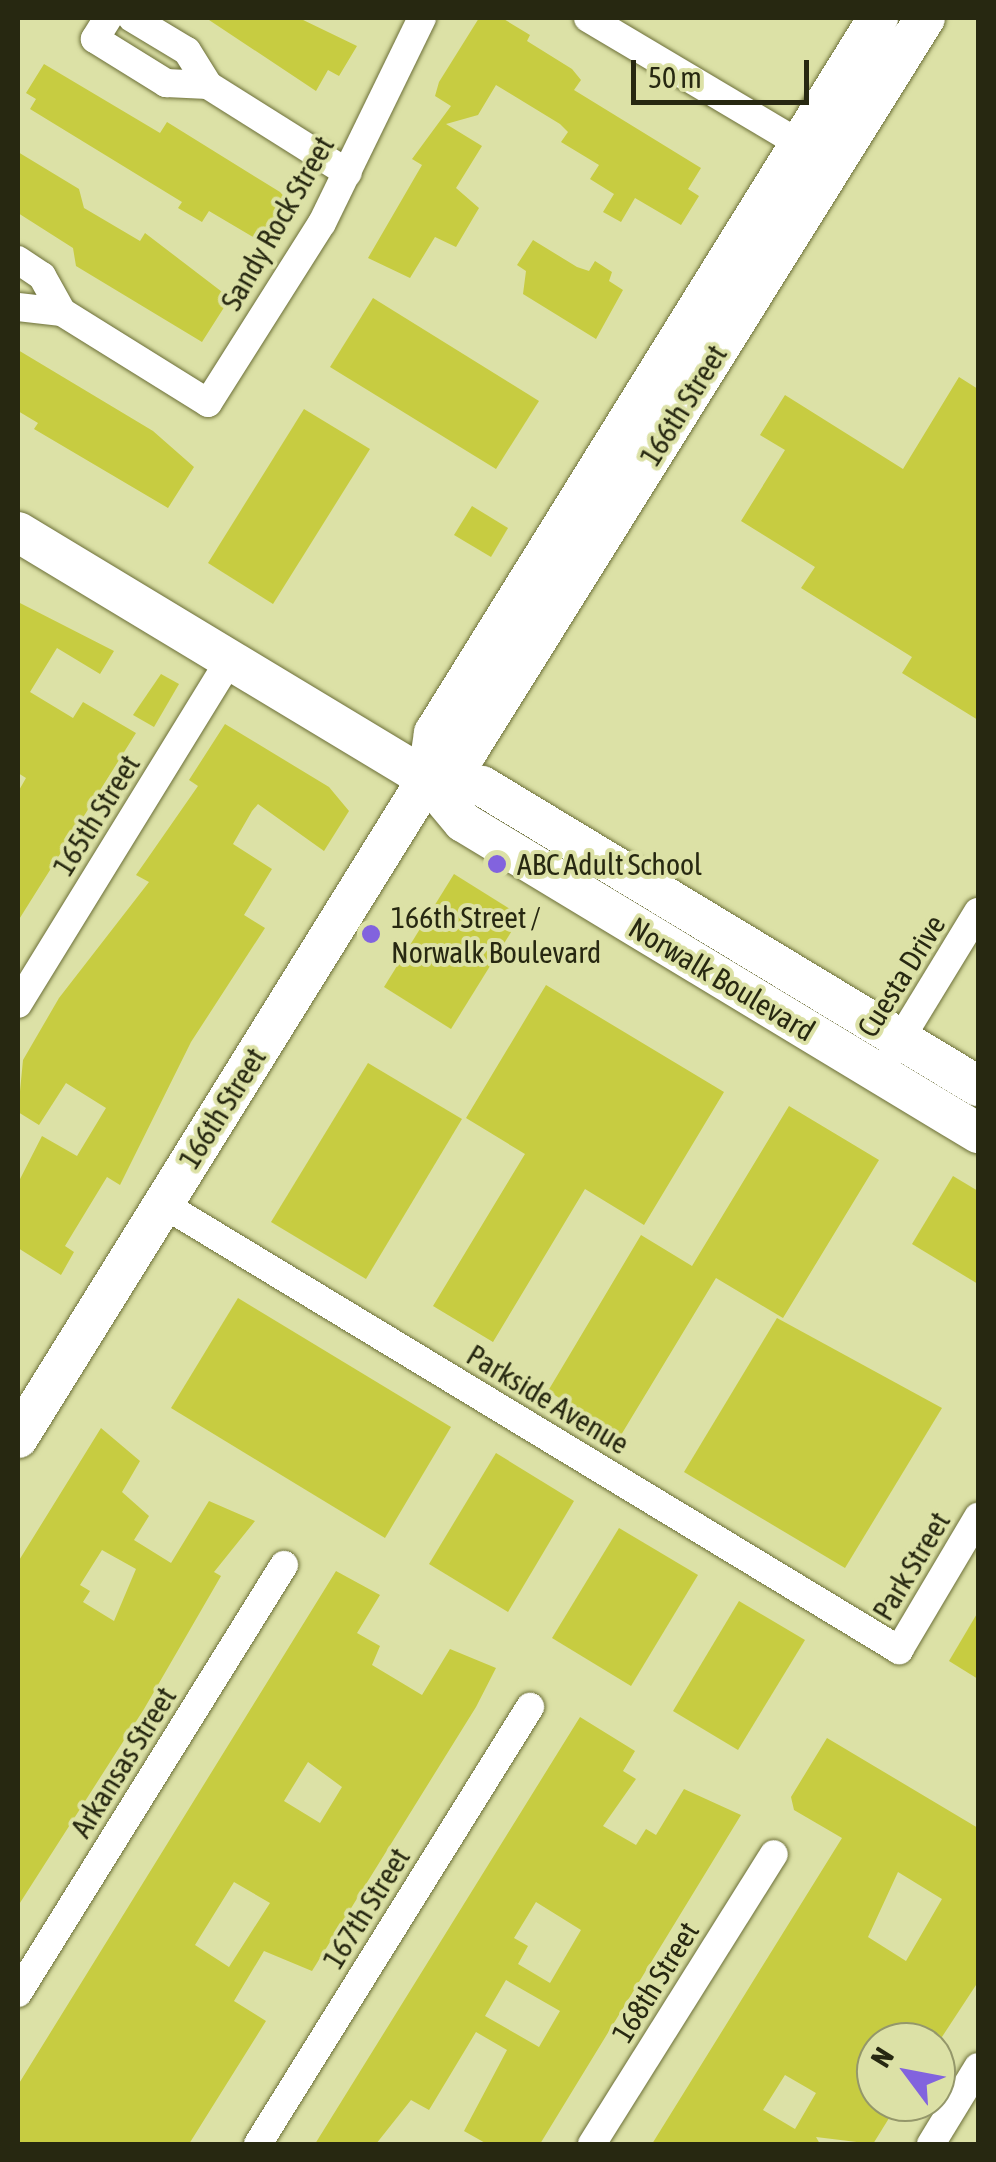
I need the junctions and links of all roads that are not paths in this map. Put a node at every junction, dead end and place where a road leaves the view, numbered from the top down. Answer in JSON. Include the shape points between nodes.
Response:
{"nodes":[{"id":1,"x":108,"y":18,"type":"edge"},
{"id":2,"x":132,"y":18,"type":"edge"},
{"id":3,"x":422,"y":18,"type":"edge"},
{"id":4,"x":588,"y":18,"type":"edge"},
{"id":5,"x":878,"y":18,"type":"edge"},
{"id":6,"x":925,"y":18,"type":"edge"},
{"id":7,"x":208,"y":85,"type":"junction"},
{"id":8,"x":816,"y":154,"type":"junction"},
{"id":9,"x":348,"y":173,"type":"junction"},
{"id":10,"x":18,"y":260,"type":"edge"},
{"id":11,"x":18,"y":306,"type":"edge"},
{"id":12,"x":62,"y":312,"type":"junction"},
{"id":13,"x":20,"y":540,"type":"edge"},
{"id":14,"x":230,"y":660,"type":"junction"},
{"id":15,"x":427,"y":779,"type":"junction"},
{"id":16,"x":978,"y":912,"type":"edge"},
{"id":17,"x":18,"y":1004,"type":"edge"},
{"id":18,"x":900,"y":1038,"type":"junction"},
{"id":19,"x":879,"y":1073,"type":"junction"},
{"id":20,"x":978,"y":1086,"type":"edge"},
{"id":21,"x":978,"y":1134,"type":"edge"},
{"id":22,"x":163,"y":1204,"type":"junction"},
{"id":23,"x":33,"y":1377,"type":"edge"},
{"id":24,"x":18,"y":1438,"type":"edge"},
{"id":25,"x":978,"y":1516,"type":"edge"},
{"id":26,"x":284,"y":1565,"type":"dead end"},
{"id":27,"x":899,"y":1650,"type":"joint"},
{"id":28,"x":530,"y":1706,"type":"dead end"},
{"id":29,"x":774,"y":1854,"type":"dead end"},
{"id":30,"x":18,"y":1993,"type":"edge"},
{"id":31,"x":978,"y":2067,"type":"edge"},
{"id":32,"x":258,"y":2144,"type":"edge"},
{"id":33,"x":592,"y":2144,"type":"edge"},
{"id":34,"x":931,"y":2144,"type":"edge"}],
"edges":[{"from":1,"to":7,"type":"street","via":[[95,38],[166,83]]},
{"from":2,"to":7,"type":"street","via":[[187,52]]},
{"from":3,"to":9,"type":"street","name":"Sandy Rock Street"},
{"from":4,"to":8,"type":"street"},
{"from":5,"to":8,"type":"street","name":"166th Street"},
{"from":6,"to":8,"type":"street","name":"166th Street"},
{"from":7,"to":9,"type":"street"},
{"from":8,"to":15,"type":"street","name":"166th Street","via":[[467,752]]},
{"from":9,"to":12,"type":"street","name":"Sandy Rock Street","via":[[208,403]]},
{"from":10,"to":12,"type":"street","via":[[42,276]]},
{"from":11,"to":12,"type":"street"},
{"from":13,"to":14,"type":"street","name":"Norwalk Boulevard"},
{"from":14,"to":15,"type":"street","name":"Norwalk Boulevard"},
{"from":14,"to":17,"type":"street","name":"165th Street"},
{"from":15,"to":18,"type":"street","name":"Norwalk Boulevard","via":[[482,786]]},
{"from":15,"to":19,"type":"street","name":"Norwalk Boulevard","via":[[463,822]]},
{"from":15,"to":22,"type":"street","name":"166th Street"},
{"from":16,"to":18,"type":"street","name":"Cuesta Drive"},
{"from":18,"to":19,"type":"street","name":"Cuesta Drive"},
{"from":18,"to":20,"type":"street","name":"Norwalk Boulevard"},
{"from":19,"to":21,"type":"street","name":"Norwalk Boulevard"},
{"from":22,"to":23,"type":"street","name":"166th Street"},
{"from":22,"to":27,"type":"street","name":"Parkside Avenue"},
{"from":23,"to":24,"type":"street","name":"166th Street"},
{"from":25,"to":27,"type":"street","name":"Park Street"},
{"from":26,"to":30,"type":"street","name":"Arkansas Street"},
{"from":28,"to":32,"type":"street","name":"167th Street"},
{"from":29,"to":33,"type":"street","name":"168th Street"},
{"from":31,"to":34,"type":"street"}]}
